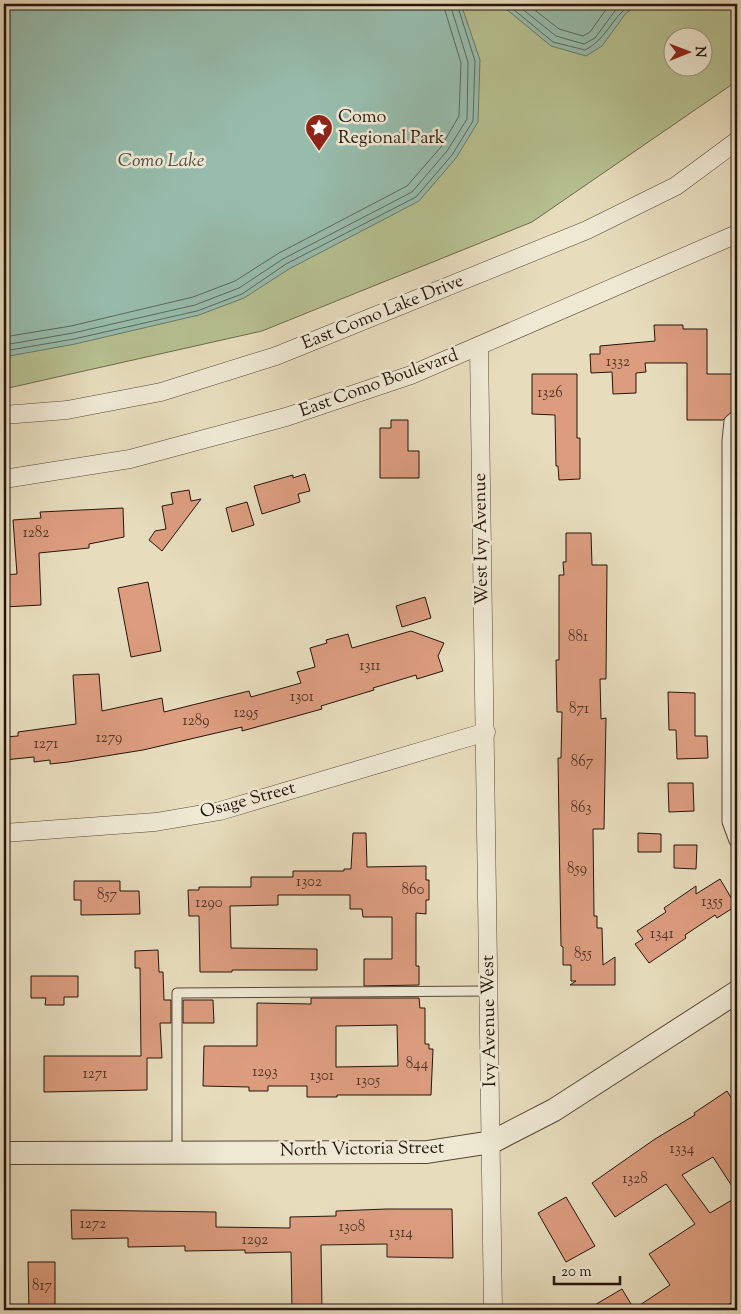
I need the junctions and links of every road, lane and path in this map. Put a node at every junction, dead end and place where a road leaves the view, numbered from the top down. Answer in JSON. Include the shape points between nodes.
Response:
{"nodes":[{"id":1,"x":737,"y":141,"type":"edge"},
{"id":2,"x":737,"y":234,"type":"edge"},
{"id":3,"x":479,"y":347,"type":"junction"},
{"id":4,"x":737,"y":414,"type":"edge"},
{"id":5,"x":4,"y":415,"type":"edge"},
{"id":6,"x":4,"y":479,"type":"edge"},
{"id":7,"x":486,"y":732,"type":"junction"},
{"id":8,"x":4,"y":833,"type":"edge"},
{"id":9,"x":737,"y":844,"type":"edge"},
{"id":10,"x":489,"y":991,"type":"junction"},
{"id":11,"x":737,"y":992,"type":"edge"},
{"id":12,"x":492,"y":1142,"type":"junction"},
{"id":13,"x":177,"y":1151,"type":"junction"},
{"id":14,"x":4,"y":1153,"type":"edge"},
{"id":15,"x":493,"y":1310,"type":"edge"}],
"edges":[{"from":1,"to":5,"type":"street","name":"East Como Lake Drive","via":[[676,186],[587,230],[276,356],[161,392],[67,410]]},
{"from":2,"to":3,"type":"street","name":"East Como Boulevard"},
{"from":3,"to":6,"type":"street","name":"East Como Boulevard","via":[[286,417],[130,458]]},
{"from":3,"to":7,"type":"street","name":"West Ivy Avenue"},
{"from":4,"to":9,"type":"lane","via":[[729,421],[727,441],[727,822]]},
{"from":7,"to":8,"type":"street","name":"Osage Street","via":[[220,811],[156,822]]},
{"from":7,"to":10,"type":"street","name":"Ivy Avenue West"},
{"from":10,"to":12,"type":"street","name":"Ivy Avenue West"},
{"from":10,"to":13,"type":"lane","via":[[177,993]]},
{"from":11,"to":12,"type":"street","name":"North Victoria Street","via":[[554,1110]]},
{"from":12,"to":13,"type":"street","name":"North Victoria Street","via":[[427,1152]]},
{"from":12,"to":15,"type":"street","name":"Ivy Avenue West"},
{"from":13,"to":14,"type":"street","name":"North Victoria Street"}]}
